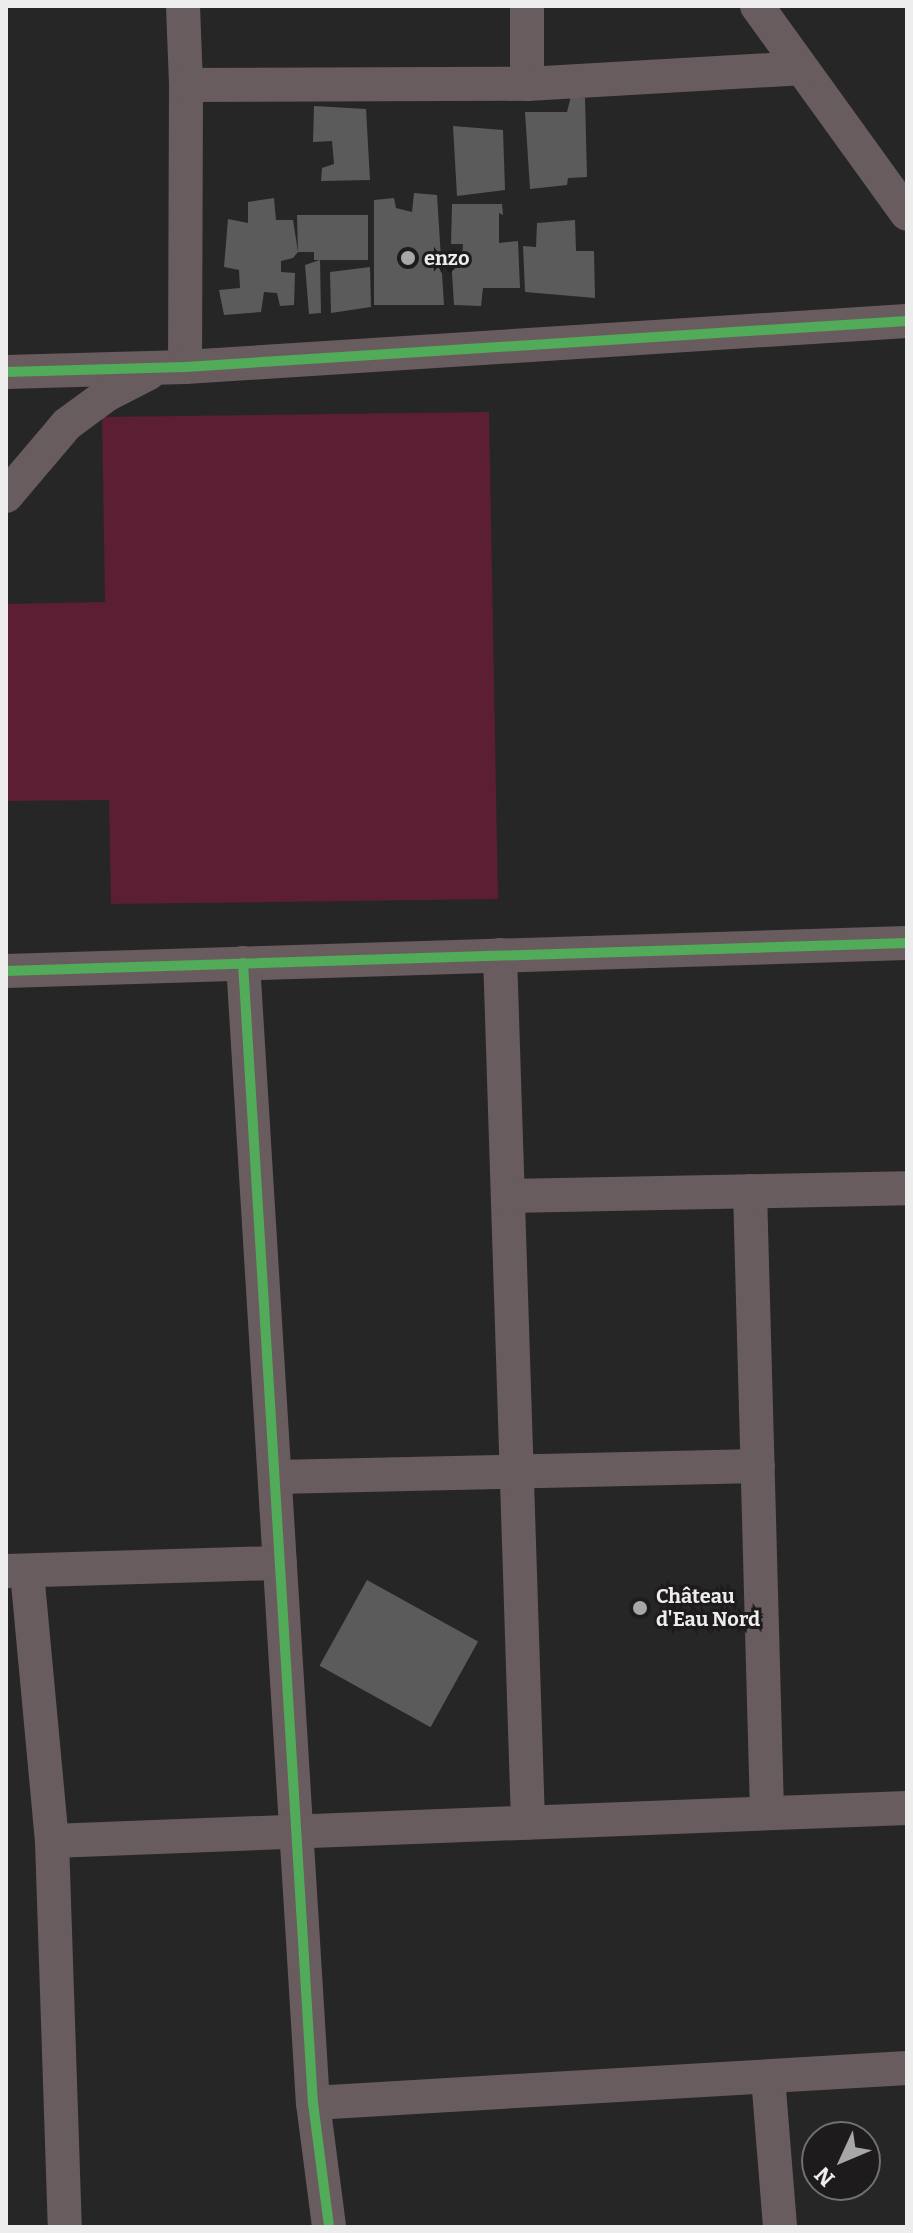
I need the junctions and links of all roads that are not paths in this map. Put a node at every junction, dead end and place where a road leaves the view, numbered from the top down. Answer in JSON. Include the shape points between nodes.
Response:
{"nodes":[{"id":1,"x":183,"y":6,"type":"edge"},
{"id":2,"x":527,"y":6,"type":"edge"},
{"id":3,"x":757,"y":6,"type":"edge"},
{"id":4,"x":801,"y":68,"type":"junction"},
{"id":5,"x":527,"y":84,"type":"junction"},
{"id":6,"x":186,"y":85,"type":"junction"},
{"id":7,"x":907,"y":214,"type":"edge"},
{"id":8,"x":907,"y":321,"type":"edge"},
{"id":9,"x":172,"y":368,"type":"junction"},
{"id":10,"x":6,"y":372,"type":"edge"},
{"id":11,"x":6,"y":496,"type":"edge"},
{"id":12,"x":907,"y":943,"type":"edge"},
{"id":13,"x":500,"y":955,"type":"junction"},
{"id":14,"x":243,"y":963,"type":"junction"},
{"id":15,"x":6,"y":971,"type":"edge"},
{"id":16,"x":907,"y":1188,"type":"edge"},
{"id":17,"x":750,"y":1191,"type":"junction"},
{"id":18,"x":508,"y":1196,"type":"junction"},
{"id":19,"x":758,"y":1466,"type":"junction"},
{"id":20,"x":517,"y":1471,"type":"junction"},
{"id":21,"x":275,"y":1477,"type":"junction"},
{"id":22,"x":280,"y":1563,"type":"junction"},
{"id":23,"x":17,"y":1571,"type":"edge"},
{"id":24,"x":907,"y":1808,"type":"edge"},
{"id":25,"x":767,"y":1813,"type":"junction"},
{"id":26,"x":528,"y":1823,"type":"junction"},
{"id":27,"x":297,"y":1831,"type":"junction"},
{"id":28,"x":52,"y":1841,"type":"junction"},
{"id":29,"x":907,"y":2068,"type":"edge"},
{"id":30,"x":768,"y":2077,"type":"junction"},
{"id":31,"x":313,"y":2103,"type":"junction"},
{"id":32,"x":65,"y":2227,"type":"edge"},
{"id":33,"x":329,"y":2227,"type":"edge"},
{"id":34,"x":780,"y":2227,"type":"edge"}],
"edges":[{"from":1,"to":6,"type":"street"},
{"from":2,"to":5,"type":"street"},
{"from":3,"to":4,"type":"street"},
{"from":4,"to":5,"type":"street"},
{"from":4,"to":7,"type":"street"},
{"from":5,"to":6,"type":"street"},
{"from":6,"to":9,"type":"street"},
{"from":8,"to":9,"type":"street"},
{"from":9,"to":10,"type":"street"},
{"from":9,"to":11,"type":"street","via":[[108,394],[67,424]]},
{"from":12,"to":13,"type":"street"},
{"from":13,"to":14,"type":"street"},
{"from":13,"to":18,"type":"street"},
{"from":14,"to":15,"type":"street"},
{"from":14,"to":21,"type":"street"},
{"from":16,"to":17,"type":"street"},
{"from":17,"to":18,"type":"street"},
{"from":17,"to":19,"type":"street"},
{"from":18,"to":20,"type":"street"},
{"from":19,"to":20,"type":"street"},
{"from":19,"to":25,"type":"street"},
{"from":20,"to":21,"type":"street"},
{"from":20,"to":26,"type":"street"},
{"from":21,"to":22,"type":"street"},
{"from":22,"to":23,"type":"street"},
{"from":22,"to":27,"type":"street"},
{"from":23,"to":28,"type":"street"},
{"from":24,"to":25,"type":"street"},
{"from":25,"to":26,"type":"street"},
{"from":26,"to":27,"type":"street"},
{"from":27,"to":28,"type":"street"},
{"from":27,"to":31,"type":"street"},
{"from":28,"to":32,"type":"street"},
{"from":29,"to":30,"type":"street"},
{"from":30,"to":31,"type":"street"},
{"from":30,"to":34,"type":"street"},
{"from":31,"to":33,"type":"street"}]}
